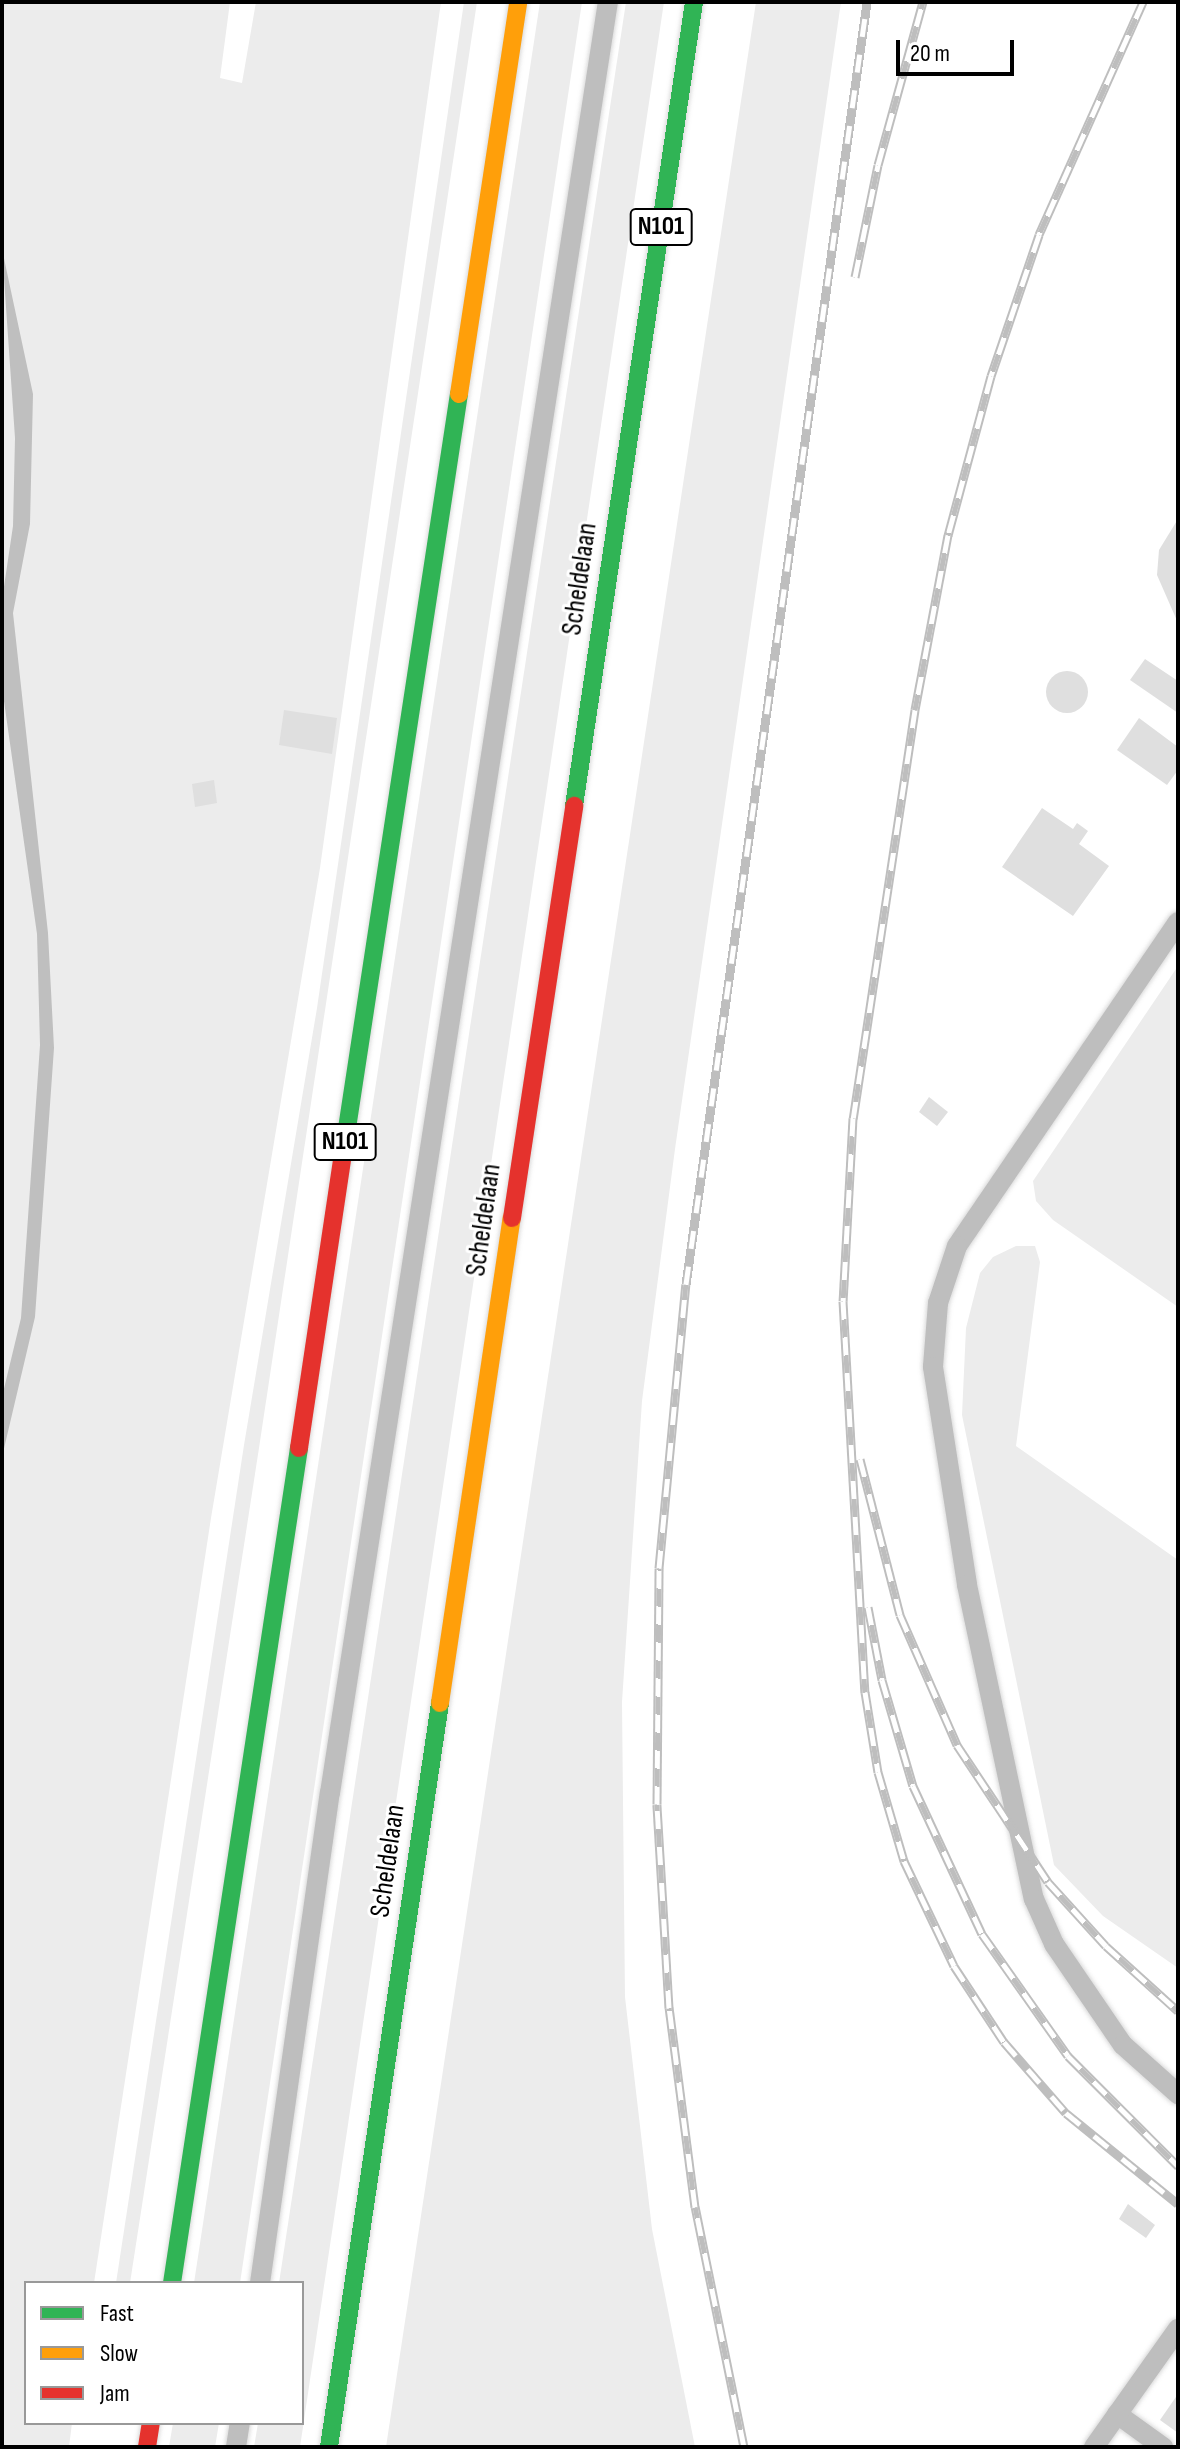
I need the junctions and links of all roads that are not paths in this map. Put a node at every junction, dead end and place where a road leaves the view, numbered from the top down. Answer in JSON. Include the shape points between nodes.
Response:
{"nodes":[{"id":1,"x":518,"y":2,"type":"edge"},
{"id":2,"x":608,"y":2,"type":"edge"},
{"id":3,"x":694,"y":2,"type":"edge"},
{"id":4,"x":1178,"y":922,"type":"edge"},
{"id":5,"x":1178,"y":2094,"type":"edge"},
{"id":6,"x":172,"y":2281,"type":"edge"},
{"id":7,"x":260,"y":2281,"type":"edge"},
{"id":8,"x":1178,"y":2329,"type":"edge"},
{"id":9,"x":1117,"y":2414,"type":"junction"},
{"id":10,"x":151,"y":2425,"type":"edge"},
{"id":11,"x":240,"y":2425,"type":"edge"},
{"id":12,"x":147,"y":2447,"type":"edge"},
{"id":13,"x":236,"y":2447,"type":"edge"},
{"id":14,"x":329,"y":2447,"type":"edge"},
{"id":15,"x":1094,"y":2447,"type":"edge"},
{"id":16,"x":1163,"y":2447,"type":"edge"}],
"edges":[{"from":1,"to":6,"type":"main road","number":"N101"},
{"from":2,"to":7,"type":"lane","via":[[330,1793]]},
{"from":3,"to":14,"type":"main road","name":"Scheldelaan","number":"N101"},
{"from":4,"to":5,"type":"lane","via":[[957,1246],[938,1303],[933,1367],[974,1626],[1034,1899],[1054,1944],[1123,2045]]},
{"from":8,"to":9,"type":"lane"},
{"from":9,"to":15,"type":"lane"},
{"from":9,"to":16,"type":"lane"},
{"from":10,"to":12,"type":"main road"},
{"from":11,"to":13,"type":"lane"}]}
